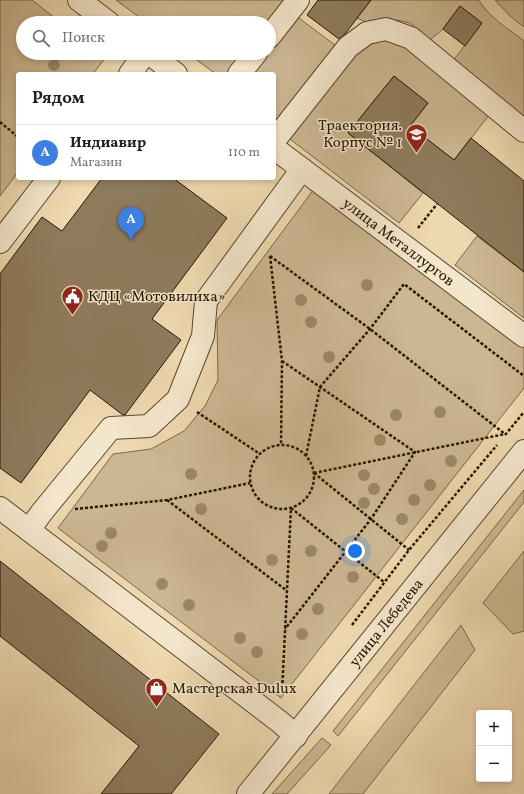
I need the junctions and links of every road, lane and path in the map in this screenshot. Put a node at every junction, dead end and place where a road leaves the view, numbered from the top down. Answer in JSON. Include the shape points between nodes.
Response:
{"nodes":[{"id":1,"x":79,"y":0,"type":"edge"},
{"id":2,"x":298,"y":0,"type":"edge"},
{"id":3,"x":100,"y":16,"type":"edge"},
{"id":4,"x":276,"y":28,"type":"edge"},
{"id":5,"x":140,"y":60,"type":"edge"},
{"id":6,"x":158,"y":60,"type":"edge"},
{"id":7,"x":250,"y":60,"type":"edge"},
{"id":8,"x":131,"y":72,"type":"edge"},
{"id":9,"x":173,"y":72,"type":"edge"},
{"id":10,"x":241,"y":72,"type":"edge"},
{"id":11,"x":0,"y":122,"type":"edge"},
{"id":12,"x":524,"y":131,"type":"edge"},
{"id":13,"x":16,"y":135,"type":"edge"},
{"id":14,"x":276,"y":138,"type":"edge"},
{"id":15,"x":276,"y":150,"type":"edge"},
{"id":16,"x":302,"y":169,"type":"junction"},
{"id":17,"x":47,"y":180,"type":"edge"},
{"id":18,"x":437,"y":204,"type":"dead end"},
{"id":19,"x":267,"y":219,"type":"junction"},
{"id":20,"x":414,"y":234,"type":"dead end"},
{"id":21,"x":0,"y":242,"type":"edge"},
{"id":22,"x":270,"y":256,"type":"junction"},
{"id":23,"x":370,"y":329,"type":"junction"},
{"id":24,"x":524,"y":336,"type":"edge"},
{"id":25,"x":282,"y":361,"type":"junction"},
{"id":26,"x":524,"y":376,"type":"edge"},
{"id":27,"x":320,"y":387,"type":"junction"},
{"id":28,"x":178,"y":399,"type":"junction"},
{"id":29,"x":281,"y":445,"type":"junction"},
{"id":30,"x":524,"y":451,"type":"edge"},
{"id":31,"x":415,"y":452,"type":"junction"},
{"id":32,"x":260,"y":454,"type":"junction"},
{"id":33,"x":306,"y":456,"type":"junction"},
{"id":34,"x":314,"y":473,"type":"junction"},
{"id":35,"x":250,"y":483,"type":"junction"},
{"id":36,"x":167,"y":500,"type":"junction"},
{"id":37,"x":0,"y":508,"type":"edge"},
{"id":38,"x":291,"y":508,"type":"junction"},
{"id":39,"x":42,"y":512,"type":"junction"},
{"id":40,"x":371,"y":519,"type":"junction"},
{"id":41,"x":29,"y":530,"type":"junction"},
{"id":42,"x":409,"y":550,"type":"dead end"},
{"id":43,"x":346,"y":552,"type":"junction"},
{"id":44,"x":384,"y":582,"type":"dead end"},
{"id":45,"x":287,"y":590,"type":"junction"},
{"id":46,"x":285,"y":628,"type":"junction"},
{"id":47,"x":288,"y":729,"type":"junction"},
{"id":48,"x":248,"y":794,"type":"edge"}],
"edges":[{"from":1,"to":3,"type":"street"},
{"from":2,"to":4,"type":"street"},
{"from":5,"to":8,"type":"street"},
{"from":6,"to":9,"type":"street"},
{"from":7,"to":10,"type":"street"},
{"from":11,"to":13,"type":"path"},
{"from":12,"to":14,"type":"street","via":[[411,38],[386,29],[366,33],[348,47]]},
{"from":15,"to":16,"type":"street","name":"улица Металлургов"},
{"from":16,"to":19,"type":"street"},
{"from":16,"to":24,"type":"street","name":"улица Металлургов"},
{"from":17,"to":21,"type":"street"},
{"from":18,"to":20,"type":"path"},
{"from":19,"to":22,"type":"path"},
{"from":19,"to":28,"type":"street","via":[[206,301],[203,336]]},
{"from":22,"to":23,"type":"path"},
{"from":22,"to":25,"type":"path"},
{"from":23,"to":26,"type":"path","via":[[404,284]]},
{"from":23,"to":27,"type":"path"},
{"from":23,"to":31,"type":"path","via":[[506,434]]},
{"from":25,"to":27,"type":"path"},
{"from":25,"to":29,"type":"path"},
{"from":27,"to":31,"type":"path"},
{"from":27,"to":33,"type":"path"},
{"from":28,"to":32,"type":"path"},
{"from":28,"to":39,"type":"street","via":[[149,426],[111,428]]},
{"from":29,"to":32,"type":"path","via":[[273,446]]},
{"from":29,"to":33,"type":"path","via":[[290,446]]},
{"from":30,"to":47,"type":"street","name":"улица Лебедева"},
{"from":31,"to":34,"type":"path"},
{"from":31,"to":40,"type":"path"},
{"from":32,"to":35,"type":"path","via":[[253,462]]},
{"from":33,"to":34,"type":"path"},
{"from":34,"to":38,"type":"path","via":[[314,482],[306,498]]},
{"from":34,"to":40,"type":"path"},
{"from":35,"to":36,"type":"path"},
{"from":35,"to":38,"type":"path","via":[[260,501],[270,507]]},
{"from":36,"to":39,"type":"path"},
{"from":36,"to":45,"type":"path"},
{"from":37,"to":41,"type":"street"},
{"from":38,"to":43,"type":"path"},
{"from":38,"to":45,"type":"path"},
{"from":39,"to":41,"type":"street"},
{"from":40,"to":42,"type":"path"},
{"from":40,"to":43,"type":"path"},
{"from":41,"to":47,"type":"street"},
{"from":43,"to":44,"type":"path"},
{"from":43,"to":46,"type":"path"},
{"from":45,"to":46,"type":"path"},
{"from":46,"to":47,"type":"path"},
{"from":47,"to":48,"type":"street","name":"улица Лебедева"}]}
